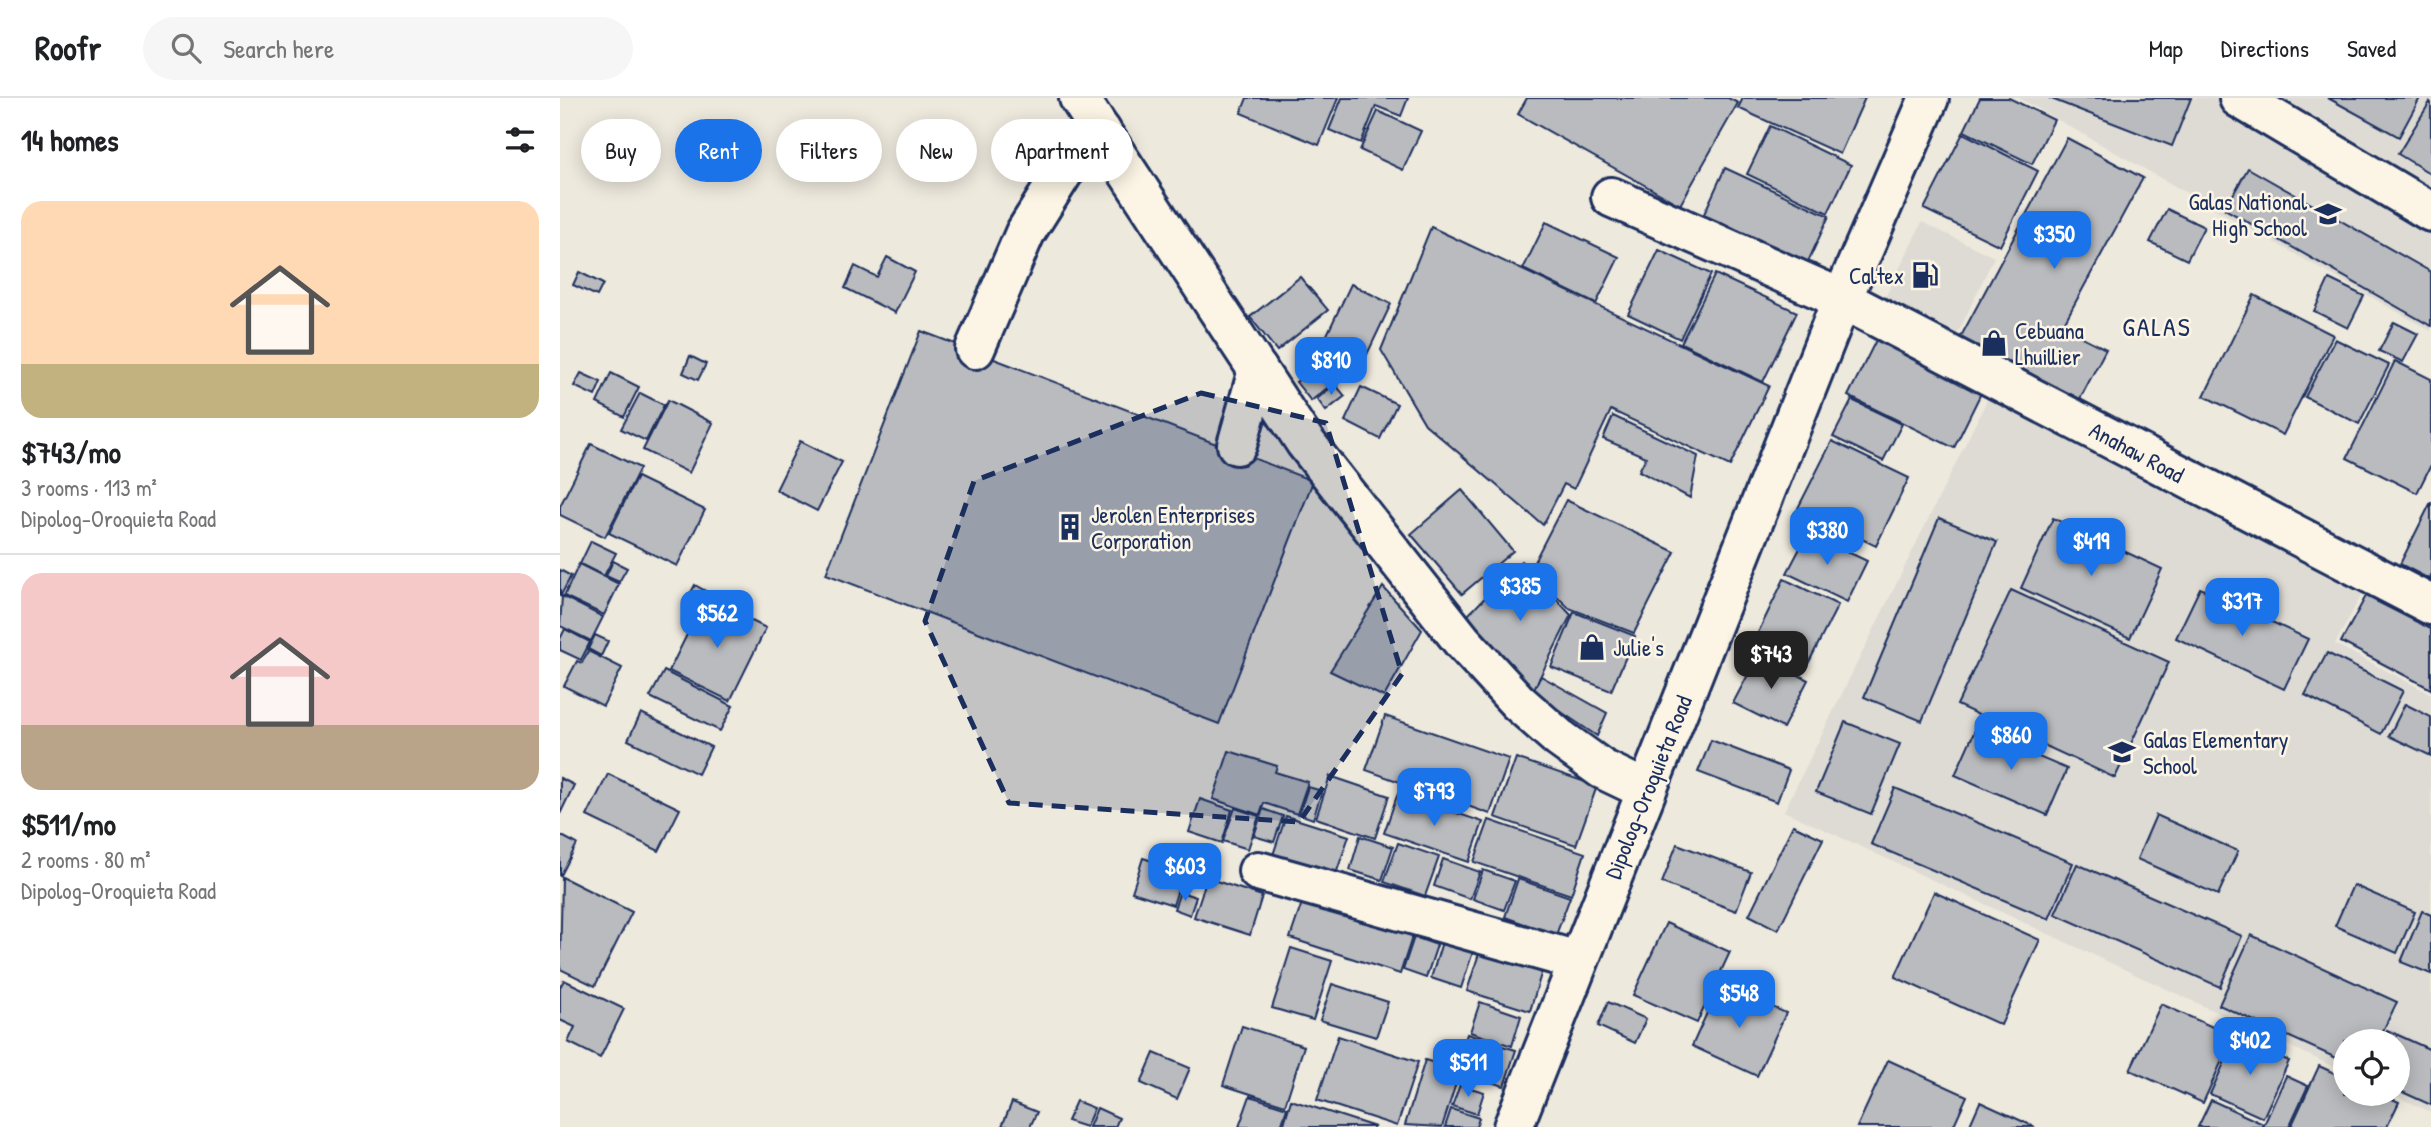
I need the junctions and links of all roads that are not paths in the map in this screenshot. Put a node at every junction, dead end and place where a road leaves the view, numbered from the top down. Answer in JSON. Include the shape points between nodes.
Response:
{"nodes":[{"id":1,"x":1079,"y":98,"type":"edge"},
{"id":2,"x":2239,"y":98,"type":"edge"},
{"id":3,"x":1919,"y":101,"type":"edge"},
{"id":4,"x":1093,"y":119,"type":"edge"},
{"id":5,"x":1133,"y":180,"type":"edge"},
{"id":6,"x":1057,"y":182,"type":"edge"},
{"id":7,"x":1611,"y":197,"type":"dead end"},
{"id":8,"x":2431,"y":212,"type":"edge"},
{"id":9,"x":1842,"y":299,"type":"junction"},
{"id":10,"x":975,"y":349,"type":"dead end"},
{"id":11,"x":1258,"y":370,"type":"junction"},
{"id":12,"x":1237,"y":445,"type":"dead end"},
{"id":13,"x":2431,"y":605,"type":"edge"},
{"id":14,"x":1646,"y":790,"type":"junction"},
{"id":15,"x":1258,"y":871,"type":"dead end"},
{"id":16,"x":1578,"y":961,"type":"junction"},
{"id":17,"x":1513,"y":1127,"type":"edge"}],
"edges":[{"from":1,"to":4,"type":"street"},
{"from":2,"to":8,"type":"street"},
{"from":3,"to":9,"type":"street","name":"Dipolog-Oroquieta Road"},
{"from":5,"to":11,"type":"street"},
{"from":6,"to":10,"type":"street","via":[[1025,233]]},
{"from":7,"to":9,"type":"street","name":"Anahaw Road"},
{"from":9,"to":13,"type":"street","name":"Anahaw Road"},
{"from":9,"to":14,"type":"street","name":"Dipolog-Oroquieta Road"},
{"from":11,"to":12,"type":"street"},
{"from":11,"to":14,"type":"street","via":[[1305,442],[1462,641],[1518,702],[1602,769]]},
{"from":14,"to":16,"type":"street","name":"Dipolog-Oroquieta Road"},
{"from":15,"to":16,"type":"street"},
{"from":16,"to":17,"type":"street","name":"Dipolog-Oroquieta Road"}]}
